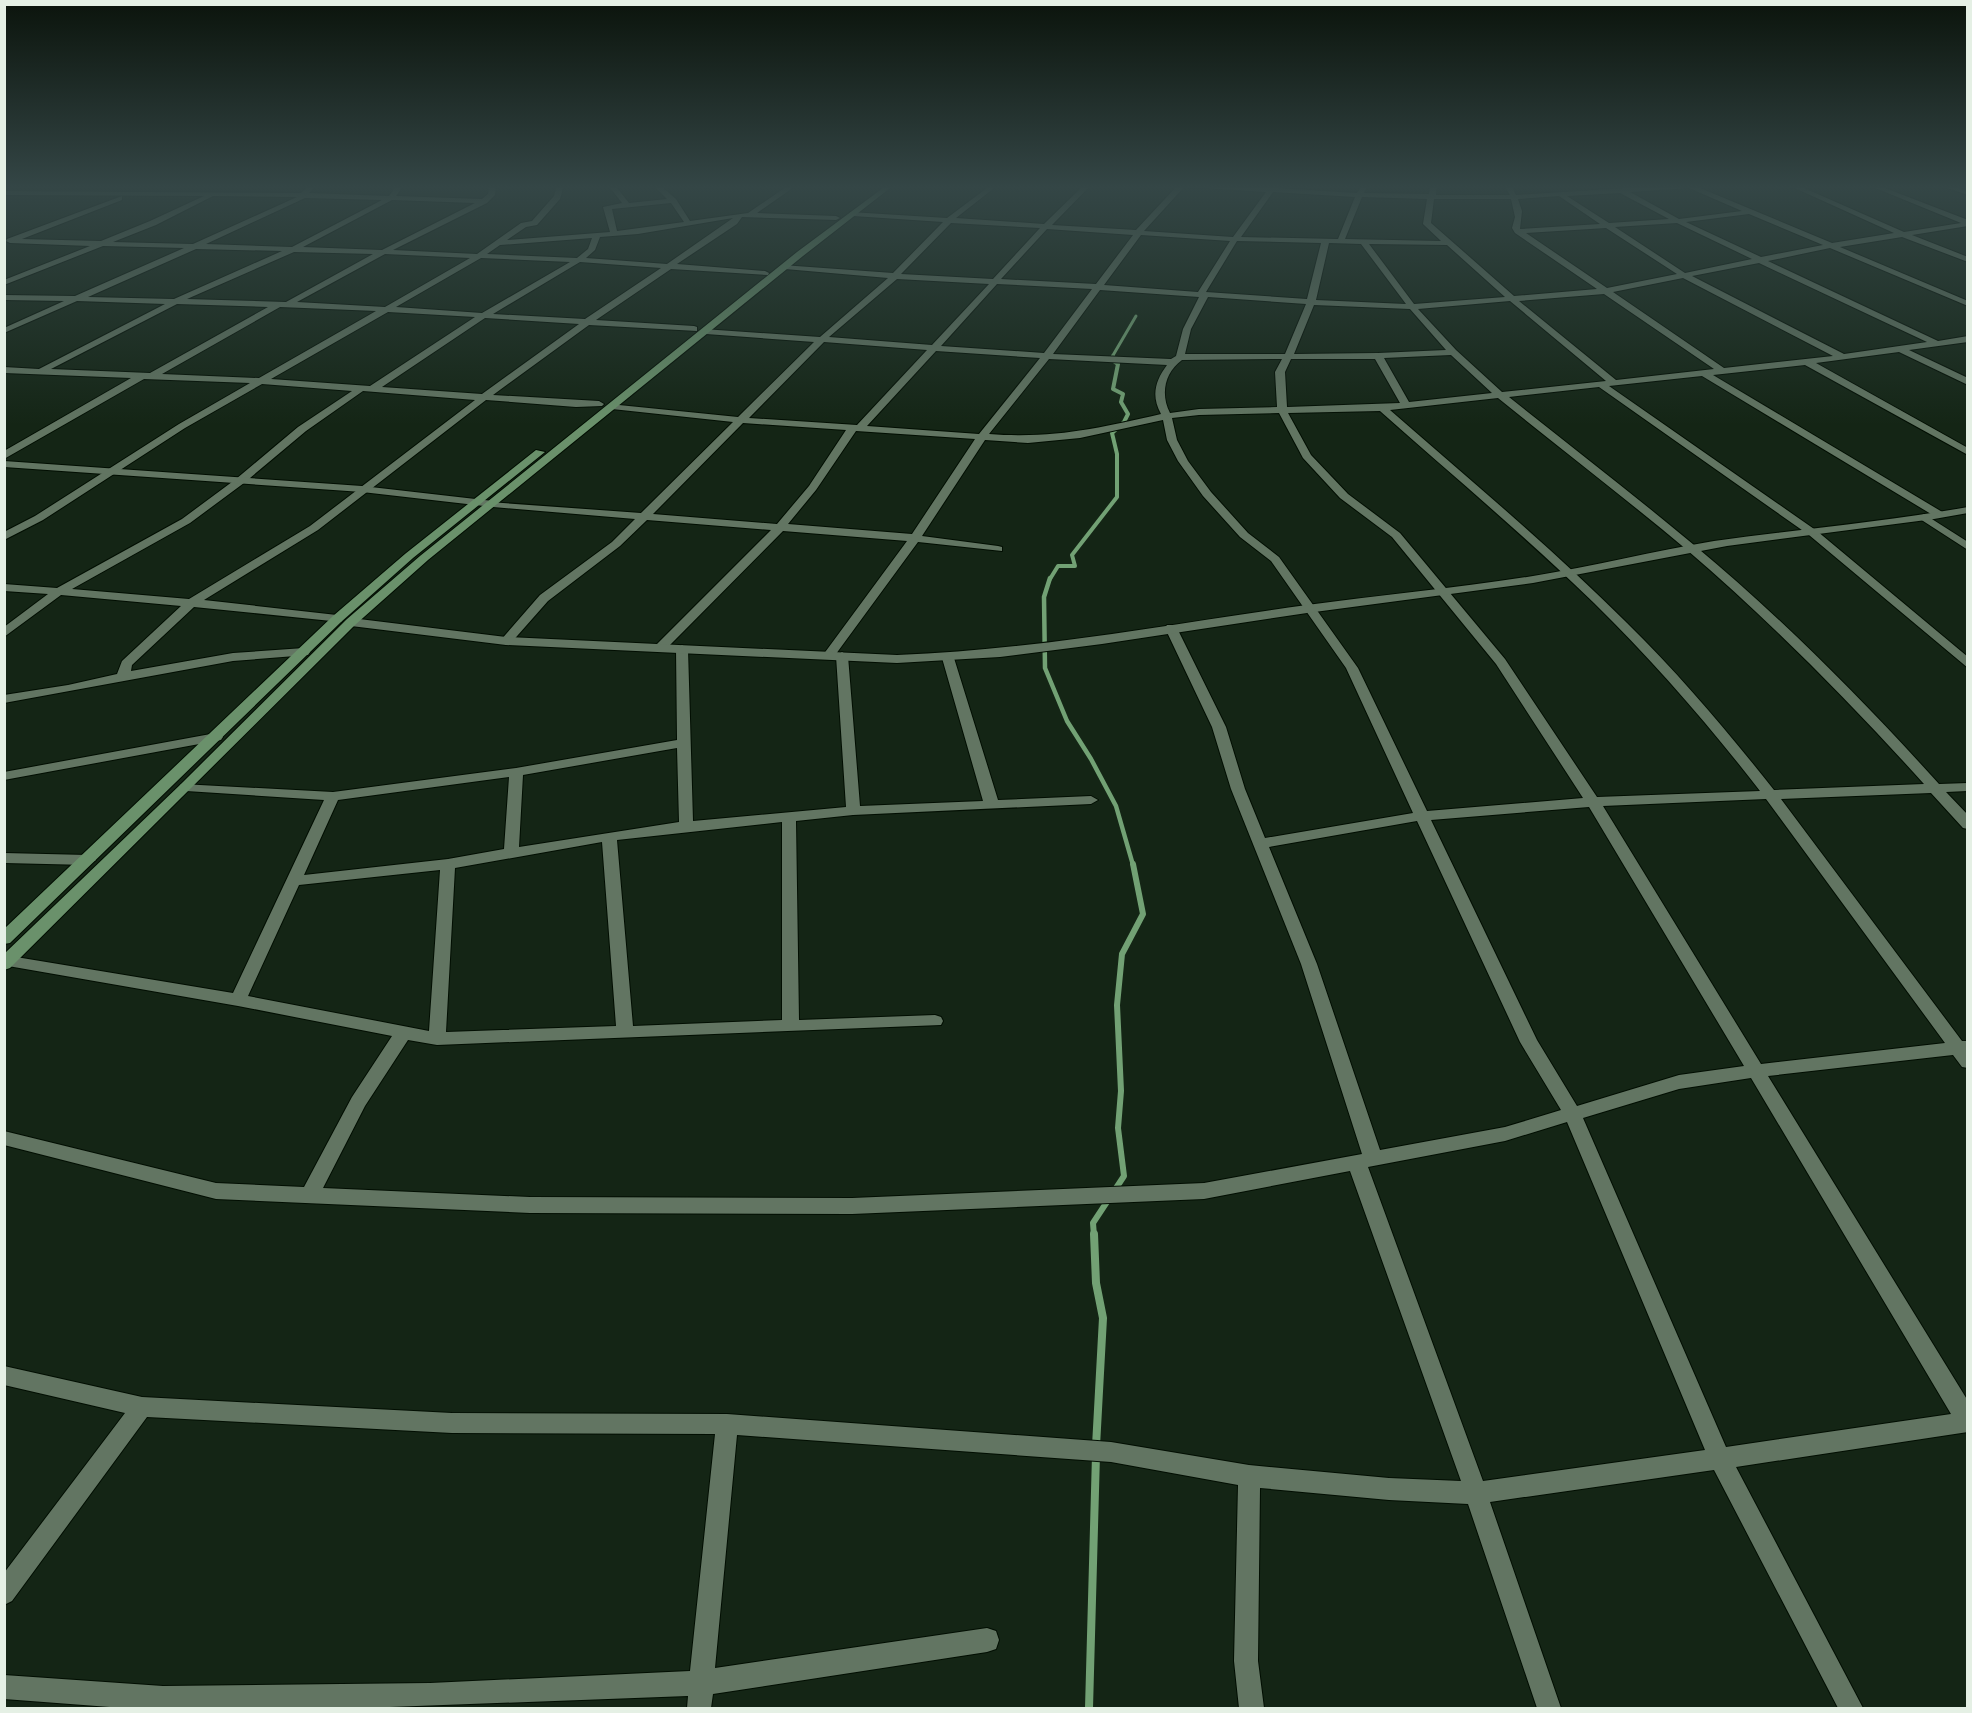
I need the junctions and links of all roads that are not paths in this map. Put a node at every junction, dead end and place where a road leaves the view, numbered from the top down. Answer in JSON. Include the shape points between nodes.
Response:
{"nodes":[{"id":1,"x":48,"y":265,"type":"edge"},
{"id":2,"x":154,"y":265,"type":"edge"},
{"id":3,"x":258,"y":265,"type":"edge"},
{"id":4,"x":358,"y":265,"type":"edge"},
{"id":5,"x":463,"y":265,"type":"edge"},
{"id":6,"x":571,"y":265,"type":"edge"},
{"id":7,"x":643,"y":265,"type":"edge"},
{"id":8,"x":673,"y":265,"type":"edge"},
{"id":9,"x":775,"y":265,"type":"edge"},
{"id":10,"x":788,"y":265,"type":"edge"},
{"id":11,"x":905,"y":265,"type":"edge"},
{"id":12,"x":1011,"y":265,"type":"edge"},
{"id":13,"x":1114,"y":265,"type":"edge"},
{"id":14,"x":1220,"y":265,"type":"edge"},
{"id":15,"x":1320,"y":265,"type":"edge"},
{"id":16,"x":1381,"y":265,"type":"edge"},
{"id":17,"x":1473,"y":265,"type":"edge"},
{"id":18,"x":1568,"y":265,"type":"edge"},
{"id":19,"x":1667,"y":265,"type":"edge"},
{"id":20,"x":1731,"y":265,"type":"edge"},
{"id":21,"x":1772,"y":265,"type":"edge"},
{"id":22,"x":1875,"y":265,"type":"edge"},
{"id":23,"x":670,"y":267,"type":"junction"},
{"id":24,"x":785,"y":267,"type":"junction"},
{"id":25,"x":765,"y":273,"type":"junction"},
{"id":26,"x":1683,"y":275,"type":"junction"},
{"id":27,"x":894,"y":276,"type":"junction"},
{"id":28,"x":997,"y":281,"type":"junction"},
{"id":29,"x":4,"y":283,"type":"edge"},
{"id":30,"x":1097,"y":287,"type":"junction"},
{"id":31,"x":1606,"y":291,"type":"junction"},
{"id":32,"x":1202,"y":296,"type":"junction"},
{"id":33,"x":4,"y":297,"type":"edge"},
{"id":34,"x":74,"y":299,"type":"junction"},
{"id":35,"x":1514,"y":300,"type":"junction"},
{"id":36,"x":177,"y":301,"type":"junction"},
{"id":37,"x":1311,"y":302,"type":"junction"},
{"id":38,"x":1968,"y":304,"type":"edge"},
{"id":39,"x":282,"y":305,"type":"junction"},
{"id":40,"x":1412,"y":307,"type":"junction"},
{"id":41,"x":386,"y":309,"type":"junction"},
{"id":42,"x":483,"y":316,"type":"junction"},
{"id":43,"x":586,"y":323,"type":"junction"},
{"id":44,"x":700,"y":330,"type":"junction"},
{"id":45,"x":4,"y":331,"type":"edge"},
{"id":46,"x":1968,"y":339,"type":"edge"},
{"id":47,"x":821,"y":340,"type":"junction"},
{"id":48,"x":1938,"y":344,"type":"junction"},
{"id":49,"x":933,"y":347,"type":"junction"},
{"id":50,"x":1902,"y":350,"type":"junction"},
{"id":51,"x":1453,"y":352,"type":"junction"},
{"id":52,"x":1047,"y":355,"type":"junction"},
{"id":53,"x":1287,"y":356,"type":"junction"},
{"id":54,"x":1378,"y":356,"type":"junction"},
{"id":55,"x":1845,"y":358,"type":"junction"},
{"id":56,"x":1176,"y":359,"type":"junction"},
{"id":57,"x":1807,"y":362,"type":"junction"},
{"id":58,"x":4,"y":370,"type":"edge"},
{"id":59,"x":28,"y":371,"type":"junction"},
{"id":60,"x":40,"y":371,"type":"junction"},
{"id":61,"x":1722,"y":371,"type":"junction"},
{"id":62,"x":1704,"y":373,"type":"junction"},
{"id":63,"x":148,"y":375,"type":"junction"},
{"id":64,"x":12,"y":380,"type":"dead end"},
{"id":65,"x":259,"y":381,"type":"junction"},
{"id":66,"x":1614,"y":382,"type":"junction"},
{"id":67,"x":1968,"y":382,"type":"edge"},
{"id":68,"x":1600,"y":384,"type":"junction"},
{"id":69,"x":366,"y":389,"type":"junction"},
{"id":70,"x":1500,"y":395,"type":"junction"},
{"id":71,"x":483,"y":398,"type":"junction"},
{"id":72,"x":599,"y":404,"type":"junction"},
{"id":73,"x":1406,"y":405,"type":"junction"},
{"id":74,"x":612,"y":406,"type":"junction"},
{"id":75,"x":1382,"y":408,"type":"junction"},
{"id":76,"x":1282,"y":410,"type":"junction"},
{"id":77,"x":1167,"y":416,"type":"junction"},
{"id":78,"x":741,"y":420,"type":"junction"},
{"id":79,"x":857,"y":427,"type":"junction"},
{"id":80,"x":982,"y":437,"type":"junction"},
{"id":81,"x":1968,"y":452,"type":"edge"},
{"id":82,"x":4,"y":456,"type":"edge"},
{"id":83,"x":4,"y":464,"type":"edge"},
{"id":84,"x":114,"y":472,"type":"junction"},
{"id":85,"x":240,"y":481,"type":"junction"},
{"id":86,"x":362,"y":489,"type":"junction"},
{"id":87,"x":478,"y":501,"type":"junction"},
{"id":88,"x":493,"y":504,"type":"junction"},
{"id":89,"x":1968,"y":510,"type":"edge"},
{"id":90,"x":1940,"y":515,"type":"junction"},
{"id":91,"x":642,"y":516,"type":"junction"},
{"id":92,"x":1924,"y":517,"type":"junction"},
{"id":93,"x":781,"y":527,"type":"junction"},
{"id":94,"x":1813,"y":533,"type":"junction"},
{"id":95,"x":4,"y":537,"type":"edge"},
{"id":96,"x":915,"y":538,"type":"junction"},
{"id":97,"x":1968,"y":547,"type":"edge"},
{"id":98,"x":1691,"y":548,"type":"junction"},
{"id":99,"x":998,"y":549,"type":"dead end"},
{"id":100,"x":1568,"y":573,"type":"junction"},
{"id":101,"x":4,"y":588,"type":"edge"},
{"id":102,"x":58,"y":592,"type":"junction"},
{"id":103,"x":1445,"y":593,"type":"junction"},
{"id":104,"x":190,"y":603,"type":"junction"},
{"id":105,"x":1309,"y":609,"type":"junction"},
{"id":106,"x":337,"y":620,"type":"junction"},
{"id":107,"x":351,"y":622,"type":"junction"},
{"id":108,"x":1171,"y":628,"type":"junction"},
{"id":109,"x":4,"y":633,"type":"edge"},
{"id":110,"x":506,"y":641,"type":"junction"},
{"id":111,"x":660,"y":648,"type":"junction"},
{"id":112,"x":682,"y":649,"type":"junction"},
{"id":113,"x":304,"y":652,"type":"junction"},
{"id":114,"x":836,"y":656,"type":"junction"},
{"id":115,"x":948,"y":658,"type":"junction"},
{"id":116,"x":1968,"y":664,"type":"edge"},
{"id":117,"x":123,"y":676,"type":"junction"},
{"id":118,"x":4,"y":699,"type":"edge"},
{"id":119,"x":253,"y":701,"type":"junction"},
{"id":120,"x":271,"y":703,"type":"junction"},
{"id":121,"x":216,"y":737,"type":"junction"},
{"id":122,"x":684,"y":743,"type":"junction"},
{"id":123,"x":516,"y":772,"type":"junction"},
{"id":124,"x":4,"y":776,"type":"edge"},
{"id":125,"x":186,"y":787,"type":"junction"},
{"id":126,"x":1968,"y":787,"type":"edge"},
{"id":127,"x":1936,"y":790,"type":"junction"},
{"id":128,"x":1769,"y":794,"type":"junction"},
{"id":129,"x":333,"y":796,"type":"junction"},
{"id":130,"x":1091,"y":800,"type":"dead end"},
{"id":131,"x":1593,"y":802,"type":"junction"},
{"id":132,"x":992,"y":805,"type":"junction"},
{"id":133,"x":853,"y":811,"type":"junction"},
{"id":134,"x":789,"y":816,"type":"junction"},
{"id":135,"x":1423,"y":816,"type":"junction"},
{"id":136,"x":1968,"y":825,"type":"edge"},
{"id":137,"x":686,"y":826,"type":"junction"},
{"id":138,"x":609,"y":836,"type":"junction"},
{"id":139,"x":1262,"y":843,"type":"junction"},
{"id":140,"x":511,"y":853,"type":"junction"},
{"id":141,"x":4,"y":858,"type":"edge"},
{"id":142,"x":88,"y":860,"type":"junction"},
{"id":143,"x":448,"y":864,"type":"junction"},
{"id":144,"x":292,"y":881,"type":"junction"},
{"id":145,"x":4,"y":939,"type":"edge"},
{"id":146,"x":6,"y":962,"type":"edge"},
{"id":147,"x":238,"y":1000,"type":"junction"},
{"id":148,"x":935,"y":1021,"type":"dead end"},
{"id":149,"x":791,"y":1025,"type":"junction"},
{"id":150,"x":403,"y":1033,"type":"junction"},
{"id":151,"x":625,"y":1033,"type":"junction"},
{"id":152,"x":437,"y":1040,"type":"junction"},
{"id":153,"x":1964,"y":1052,"type":"edge"},
{"id":154,"x":1757,"y":1071,"type":"junction"},
{"id":155,"x":1572,"y":1113,"type":"junction"},
{"id":156,"x":4,"y":1138,"type":"edge"},
{"id":157,"x":1365,"y":1160,"type":"junction"},
{"id":158,"x":310,"y":1194,"type":"junction"},
{"id":159,"x":4,"y":1375,"type":"edge"},
{"id":160,"x":142,"y":1407,"type":"junction"},
{"id":161,"x":1968,"y":1422,"type":"edge"},
{"id":162,"x":727,"y":1424,"type":"junction"},
{"id":163,"x":1720,"y":1459,"type":"junction"},
{"id":164,"x":1248,"y":1476,"type":"junction"},
{"id":165,"x":1476,"y":1492,"type":"junction"},
{"id":166,"x":4,"y":1593,"type":"edge"},
{"id":167,"x":987,"y":1640,"type":"dead end"},
{"id":168,"x":701,"y":1683,"type":"junction"},
{"id":169,"x":4,"y":1686,"type":"edge"},
{"id":170,"x":699,"y":1708,"type":"edge"},
{"id":171,"x":1251,"y":1708,"type":"edge"},
{"id":172,"x":1549,"y":1708,"type":"edge"},
{"id":173,"x":1851,"y":1708,"type":"edge"}],
"edges":[{"from":1,"to":29,"type":"street"},
{"from":2,"to":34,"type":"street"},
{"from":3,"to":36,"type":"street"},
{"from":4,"to":39,"type":"street"},
{"from":5,"to":41,"type":"street"},
{"from":6,"to":42,"type":"street"},
{"from":7,"to":23,"type":"street"},
{"from":8,"to":23,"type":"street"},
{"from":9,"to":25,"type":"main road"},
{"from":10,"to":24,"type":"main road"},
{"from":11,"to":27,"type":"street"},
{"from":12,"to":28,"type":"street"},
{"from":13,"to":30,"type":"street"},
{"from":14,"to":32,"type":"street"},
{"from":15,"to":37,"type":"street"},
{"from":16,"to":40,"type":"street"},
{"from":17,"to":35,"type":"street"},
{"from":18,"to":31,"type":"street"},
{"from":19,"to":26,"type":"street"},
{"from":20,"to":26,"type":"street"},
{"from":21,"to":48,"type":"street"},
{"from":22,"to":38,"type":"street"},
{"from":23,"to":25,"type":"street"},
{"from":23,"to":43,"type":"street"},
{"from":24,"to":27,"type":"street"},
{"from":24,"to":44,"type":"main road"},
{"from":25,"to":44,"type":"main road"},
{"from":26,"to":31,"type":"street"},
{"from":26,"to":55,"type":"street"},
{"from":27,"to":28,"type":"street"},
{"from":27,"to":47,"type":"street"},
{"from":28,"to":30,"type":"street"},
{"from":28,"to":49,"type":"street"},
{"from":30,"to":32,"type":"street"},
{"from":30,"to":52,"type":"street"},
{"from":31,"to":35,"type":"street"},
{"from":31,"to":61,"type":"street"},
{"from":32,"to":37,"type":"street"},
{"from":32,"to":56,"type":"street"},
{"from":33,"to":34,"type":"street"},
{"from":34,"to":36,"type":"street"},
{"from":34,"to":45,"type":"street"},
{"from":35,"to":40,"type":"street"},
{"from":35,"to":66,"type":"street"},
{"from":36,"to":39,"type":"street"},
{"from":36,"to":60,"type":"street"},
{"from":37,"to":40,"type":"street"},
{"from":37,"to":53,"type":"street"},
{"from":39,"to":41,"type":"street"},
{"from":39,"to":63,"type":"street"},
{"from":40,"to":51,"type":"street"},
{"from":41,"to":42,"type":"street"},
{"from":41,"to":65,"type":"street"},
{"from":42,"to":43,"type":"street"},
{"from":42,"to":69,"type":"street"},
{"from":43,"to":44,"type":"street"},
{"from":43,"to":71,"type":"street"},
{"from":44,"to":47,"type":"street"},
{"from":44,"to":72,"type":"main road"},
{"from":44,"to":74,"type":"main road"},
{"from":46,"to":48,"type":"street"},
{"from":47,"to":49,"type":"street"},
{"from":47,"to":78,"type":"street"},
{"from":48,"to":50,"type":"street"},
{"from":49,"to":52,"type":"street"},
{"from":49,"to":79,"type":"street"},
{"from":50,"to":55,"type":"street"},
{"from":50,"to":67,"type":"street"},
{"from":51,"to":54,"type":"street"},
{"from":51,"to":70,"type":"street"},
{"from":52,"to":56,"type":"street","via":[[1102,360]]},
{"from":52,"to":80,"type":"street"},
{"from":53,"to":54,"type":"street"},
{"from":53,"to":56,"type":"street"},
{"from":53,"to":76,"type":"street","via":[[1280,372]]},
{"from":54,"to":73,"type":"street"},
{"from":55,"to":57,"type":"street"},
{"from":56,"to":77,"type":"street","via":[[1162,378],[1160,403]]},
{"from":57,"to":61,"type":"street"},
{"from":57,"to":81,"type":"street"},
{"from":58,"to":59,"type":"street"},
{"from":59,"to":60,"type":"street"},
{"from":59,"to":64,"type":"street"},
{"from":60,"to":63,"type":"street"},
{"from":61,"to":62,"type":"street"},
{"from":62,"to":66,"type":"street"},
{"from":62,"to":90,"type":"street"},
{"from":63,"to":65,"type":"street"},
{"from":63,"to":82,"type":"street"},
{"from":65,"to":69,"type":"street"},
{"from":65,"to":84,"type":"street"},
{"from":66,"to":68,"type":"street"},
{"from":68,"to":70,"type":"street"},
{"from":68,"to":94,"type":"street"},
{"from":69,"to":71,"type":"street"},
{"from":69,"to":85,"type":"street","via":[[302,429]]},
{"from":70,"to":73,"type":"street"},
{"from":70,"to":98,"type":"street"},
{"from":71,"to":72,"type":"street"},
{"from":71,"to":86,"type":"street"},
{"from":72,"to":87,"type":"main road"},
{"from":73,"to":75,"type":"street"},
{"from":74,"to":78,"type":"street"},
{"from":74,"to":88,"type":"main road"},
{"from":75,"to":76,"type":"street"},
{"from":75,"to":100,"type":"street"},
{"from":76,"to":77,"type":"street"},
{"from":76,"to":103,"type":"street","via":[[1307,456],[1344,496],[1396,536]]},
{"from":77,"to":80,"type":"street","via":[[1105,431],[1047,439]]},
{"from":77,"to":105,"type":"street","via":[[1172,440],[1183,462],[1244,535],[1275,559]]},
{"from":78,"to":79,"type":"street"},
{"from":78,"to":91,"type":"street"},
{"from":79,"to":80,"type":"street"},
{"from":79,"to":93,"type":"street"},
{"from":80,"to":96,"type":"street"},
{"from":83,"to":84,"type":"street"},
{"from":84,"to":85,"type":"street"},
{"from":84,"to":95,"type":"street"},
{"from":85,"to":86,"type":"street"},
{"from":85,"to":102,"type":"street","via":[[186,521]]},
{"from":86,"to":87,"type":"street"},
{"from":86,"to":104,"type":"street","via":[[314,528]]},
{"from":87,"to":88,"type":"street"},
{"from":87,"to":106,"type":"main road"},
{"from":88,"to":91,"type":"street"},
{"from":88,"to":107,"type":"main road"},
{"from":89,"to":90,"type":"street"},
{"from":90,"to":92,"type":"street"},
{"from":91,"to":93,"type":"street"},
{"from":91,"to":110,"type":"street","via":[[616,544],[544,598]]},
{"from":92,"to":94,"type":"street"},
{"from":92,"to":97,"type":"street"},
{"from":93,"to":96,"type":"street"},
{"from":93,"to":111,"type":"street"},
{"from":94,"to":98,"type":"street"},
{"from":94,"to":116,"type":"street"},
{"from":96,"to":99,"type":"street"},
{"from":96,"to":114,"type":"street"},
{"from":98,"to":100,"type":"street"},
{"from":98,"to":127,"type":"street","via":[[1826,672]]},
{"from":100,"to":103,"type":"street"},
{"from":100,"to":128,"type":"street","via":[[1698,707]]},
{"from":101,"to":102,"type":"street"},
{"from":102,"to":104,"type":"street"},
{"from":102,"to":109,"type":"street"},
{"from":103,"to":105,"type":"street"},
{"from":103,"to":131,"type":"street","via":[[1501,662]]},
{"from":104,"to":106,"type":"street"},
{"from":104,"to":117,"type":"street","via":[[126,664]]},
{"from":105,"to":108,"type":"street"},
{"from":105,"to":135,"type":"street","via":[[1352,668]]},
{"from":106,"to":113,"type":"main road"},
{"from":107,"to":110,"type":"street"},
{"from":107,"to":120,"type":"main road"},
{"from":108,"to":115,"type":"street"},
{"from":108,"to":139,"type":"street","via":[[1219,727],[1238,789]]},
{"from":110,"to":111,"type":"street"},
{"from":111,"to":112,"type":"street"},
{"from":112,"to":114,"type":"street"},
{"from":112,"to":122,"type":"street"},
{"from":113,"to":117,"type":"street","via":[[215,659]]},
{"from":113,"to":119,"type":"main road"},
{"from":114,"to":115,"type":"street"},
{"from":114,"to":133,"type":"street"},
{"from":115,"to":132,"type":"street"},
{"from":117,"to":118,"type":"street"},
{"from":119,"to":120,"type":"main road"},
{"from":119,"to":121,"type":"main road"},
{"from":120,"to":125,"type":"main road"},
{"from":121,"to":124,"type":"street"},
{"from":121,"to":142,"type":"main road"},
{"from":122,"to":123,"type":"street"},
{"from":122,"to":137,"type":"street"},
{"from":123,"to":129,"type":"street"},
{"from":123,"to":140,"type":"street"},
{"from":125,"to":129,"type":"street"},
{"from":125,"to":146,"type":"main road"},
{"from":126,"to":127,"type":"street"},
{"from":127,"to":128,"type":"street"},
{"from":127,"to":136,"type":"street"},
{"from":128,"to":131,"type":"street"},
{"from":128,"to":153,"type":"street"},
{"from":129,"to":144,"type":"street"},
{"from":130,"to":132,"type":"street"},
{"from":131,"to":135,"type":"street"},
{"from":131,"to":154,"type":"street"},
{"from":132,"to":133,"type":"street"},
{"from":133,"to":134,"type":"street"},
{"from":134,"to":137,"type":"street"},
{"from":134,"to":149,"type":"street"},
{"from":135,"to":139,"type":"street"},
{"from":135,"to":155,"type":"street","via":[[1529,1042]]},
{"from":137,"to":138,"type":"street"},
{"from":138,"to":140,"type":"street"},
{"from":138,"to":151,"type":"street"},
{"from":139,"to":157,"type":"street","via":[[1309,964]]},
{"from":140,"to":143,"type":"street"},
{"from":141,"to":142,"type":"street"},
{"from":142,"to":145,"type":"main road"},
{"from":143,"to":144,"type":"street"},
{"from":143,"to":152,"type":"street"},
{"from":144,"to":147,"type":"street"},
{"from":146,"to":147,"type":"street"},
{"from":147,"to":150,"type":"street"},
{"from":148,"to":149,"type":"street"},
{"from":149,"to":151,"type":"street"},
{"from":150,"to":152,"type":"street"},
{"from":150,"to":158,"type":"street","via":[[358,1102]]},
{"from":151,"to":152,"type":"street"},
{"from":153,"to":154,"type":"street"},
{"from":154,"to":155,"type":"street","via":[[1678,1082]]},
{"from":154,"to":161,"type":"street"},
{"from":155,"to":157,"type":"street","via":[[1505,1134]]},
{"from":155,"to":163,"type":"street"},
{"from":156,"to":158,"type":"street","via":[[216,1191]]},
{"from":157,"to":158,"type":"street","via":[[1204,1191],[852,1206],[530,1205]]},
{"from":157,"to":165,"type":"street"},
{"from":159,"to":160,"type":"street"},
{"from":160,"to":162,"type":"street","via":[[452,1423]]},
{"from":160,"to":166,"type":"street"},
{"from":161,"to":163,"type":"street"},
{"from":162,"to":164,"type":"street","via":[[1111,1452]]},
{"from":162,"to":168,"type":"street"},
{"from":163,"to":165,"type":"street"},
{"from":163,"to":173,"type":"street"},
{"from":164,"to":165,"type":"street","via":[[1389,1489]]},
{"from":164,"to":171,"type":"street","via":[[1246,1661]]},
{"from":165,"to":172,"type":"street"},
{"from":167,"to":168,"type":"street"},
{"from":168,"to":169,"type":"street","via":[[430,1695],[163,1699]]},
{"from":168,"to":170,"type":"street"}]}
